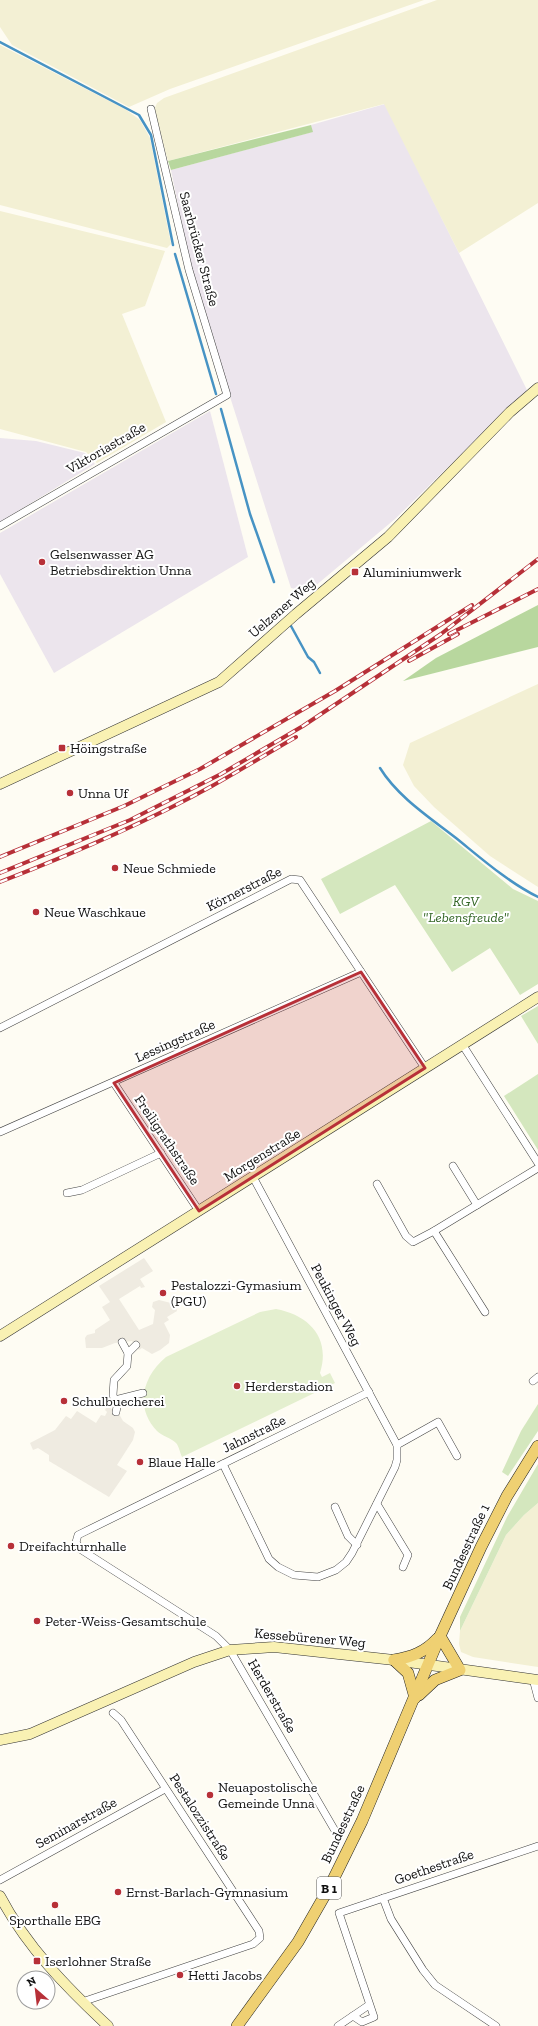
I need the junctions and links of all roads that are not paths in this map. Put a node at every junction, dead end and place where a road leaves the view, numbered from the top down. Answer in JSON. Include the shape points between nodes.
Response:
{"nodes":[{"id":1,"x":151,"y":109,"type":"dead end"},
{"id":2,"x":538,"y":388,"type":"edge"},
{"id":3,"x":227,"y":395,"type":"joint"},
{"id":4,"x":0,"y":526,"type":"edge"},
{"id":5,"x":0,"y":784,"type":"edge"},
{"id":6,"x":360,"y":972,"type":"junction"},
{"id":7,"x":538,"y":997,"type":"edge"},
{"id":8,"x":0,"y":1028,"type":"edge"},
{"id":9,"x":462,"y":1044,"type":"junction"},
{"id":10,"x":425,"y":1068,"type":"junction"},
{"id":11,"x":114,"y":1083,"type":"junction"},
{"id":12,"x":0,"y":1132,"type":"edge"},
{"id":13,"x":161,"y":1153,"type":"junction"},
{"id":14,"x":538,"y":1163,"type":"edge"},
{"id":15,"x":453,"y":1166,"type":"dead end"},
{"id":16,"x":538,"y":1168,"type":"edge"},
{"id":17,"x":253,"y":1177,"type":"junction"},
{"id":18,"x":377,"y":1184,"type":"dead end"},
{"id":19,"x":67,"y":1193,"type":"dead end"},
{"id":20,"x":477,"y":1205,"type":"junction"},
{"id":21,"x":199,"y":1211,"type":"junction"},
{"id":22,"x":434,"y":1231,"type":"junction"},
{"id":23,"x":485,"y":1312,"type":"dead end"},
{"id":24,"x":0,"y":1336,"type":"edge"},
{"id":25,"x":122,"y":1342,"type":"dead end"},
{"id":26,"x":136,"y":1345,"type":"dead end"},
{"id":27,"x":128,"y":1354,"type":"junction"},
{"id":28,"x":368,"y":1392,"type":"junction"},
{"id":29,"x":143,"y":1393,"type":"dead end"},
{"id":30,"x":115,"y":1400,"type":"junction"},
{"id":31,"x":116,"y":1412,"type":"dead end"},
{"id":32,"x":397,"y":1445,"type":"junction"},
{"id":33,"x":538,"y":1446,"type":"edge"},
{"id":34,"x":457,"y":1456,"type":"dead end"},
{"id":35,"x":223,"y":1464,"type":"junction"},
{"id":36,"x":377,"y":1504,"type":"junction"},
{"id":37,"x":335,"y":1507,"type":"dead end"},
{"id":38,"x":357,"y":1545,"type":"junction"},
{"id":39,"x":80,"y":1549,"type":"joint"},
{"id":40,"x":403,"y":1566,"type":"dead end"},
{"id":41,"x":440,"y":1636,"type":"junction"},
{"id":42,"x":230,"y":1650,"type":"junction"},
{"id":43,"x":394,"y":1660,"type":"junction"},
{"id":44,"x":430,"y":1664,"type":"junction"},
{"id":45,"x":460,"y":1670,"type":"junction"},
{"id":46,"x":536,"y":1680,"type":"edge"},
{"id":47,"x":415,"y":1698,"type":"junction"},
{"id":48,"x":538,"y":1698,"type":"edge"},
{"id":49,"x":113,"y":1713,"type":"dead end"},
{"id":50,"x":0,"y":1740,"type":"edge"},
{"id":51,"x":165,"y":1789,"type":"junction"},
{"id":52,"x":334,"y":1829,"type":"dead end"},
{"id":53,"x":538,"y":1846,"type":"edge"},
{"id":54,"x":0,"y":1880,"type":"edge"},
{"id":55,"x":0,"y":1896,"type":"edge"},
{"id":56,"x":383,"y":1898,"type":"junction"},
{"id":57,"x":82,"y":2002,"type":"junction"},
{"id":58,"x":369,"y":2005,"type":"junction"},
{"id":59,"x":353,"y":2016,"type":"junction"},
{"id":60,"x":108,"y":2026,"type":"edge"},
{"id":61,"x":237,"y":2026,"type":"edge"},
{"id":62,"x":338,"y":2026,"type":"edge"},
{"id":63,"x":496,"y":2026,"type":"edge"}],
"edges":[{"from":1,"to":3,"type":"street","name":"Saarbrücker Straße","via":[[189,270]]},
{"from":2,"to":5,"type":"main road","name":"Uelzener Weg","via":[[510,412],[394,532],[219,682]]},
{"from":3,"to":4,"type":"street","name":"Viktoriastraße"},
{"from":6,"to":8,"type":"street","name":"Körnerstraße","via":[[300,880],[291,879]]},
{"from":6,"to":10,"type":"street","name":"Körnerstraße"},
{"from":6,"to":11,"type":"street","name":"Lessingstraße"},
{"from":7,"to":9,"type":"main road","name":"Morgenstraße"},
{"from":9,"to":10,"type":"main road","name":"Morgenstraße"},
{"from":9,"to":14,"type":"street"},
{"from":10,"to":17,"type":"main road","name":"Morgenstraße"},
{"from":11,"to":12,"type":"street","name":"Lessingstraße"},
{"from":11,"to":13,"type":"street","name":"Freiligrathstraße"},
{"from":13,"to":19,"type":"street","via":[[82,1190]]},
{"from":13,"to":21,"type":"street","name":"Freiligrathstraße"},
{"from":15,"to":20,"type":"street"},
{"from":16,"to":20,"type":"street"},
{"from":17,"to":21,"type":"main road","name":"Morgenstraße"},
{"from":17,"to":28,"type":"street","name":"Peukinger Weg"},
{"from":18,"to":22,"type":"street","via":[[409,1240],[417,1240]]},
{"from":20,"to":22,"type":"street"},
{"from":21,"to":24,"type":"main road","name":"Morgenstraße"},
{"from":22,"to":23,"type":"street"},
{"from":25,"to":27,"type":"street"},
{"from":26,"to":27,"type":"street"},
{"from":27,"to":30,"type":"street","via":[[126,1366],[114,1380]]},
{"from":28,"to":32,"type":"street","name":"Peukinger Weg"},
{"from":28,"to":35,"type":"street","name":"Jahnstraße"},
{"from":29,"to":30,"type":"street"},
{"from":30,"to":31,"type":"street"},
{"from":32,"to":34,"type":"street","via":[[438,1422]]},
{"from":32,"to":36,"type":"street","via":[[395,1467]]},
{"from":33,"to":41,"type":"main road","name":"Bundesstraße 1","number":"B 1","via":[[507,1496]]},
{"from":35,"to":38,"type":"street","via":[[265,1553],[283,1570],[299,1577],[324,1575],[346,1562]]},
{"from":35,"to":39,"type":"street","name":"Jahnstraße","via":[[78,1536],[76,1542]]},
{"from":36,"to":38,"type":"street"},
{"from":36,"to":40,"type":"street","via":[[408,1555]]},
{"from":37,"to":38,"type":"street","via":[[348,1536]]},
{"from":39,"to":42,"type":"street","name":"Herderstraße","via":[[216,1636]]},
{"from":41,"to":43,"type":"main road","via":[[422,1652]]},
{"from":41,"to":44,"type":"main road","name":"Bundesstraße 1","number":"B 1"},
{"from":41,"to":45,"type":"main road"},
{"from":42,"to":43,"type":"main road","name":"Kessebürener Weg","via":[[274,1647]]},
{"from":42,"to":50,"type":"main road","name":"Kessebürener Weg","via":[[194,1662],[30,1734]]},
{"from":42,"to":52,"type":"street","name":"Herderstraße"},
{"from":43,"to":44,"type":"main road","name":"Kessebürener Weg"},
{"from":43,"to":47,"type":"main road","via":[[408,1673]]},
{"from":44,"to":45,"type":"main road","name":"Kessebürener Weg"},
{"from":44,"to":47,"type":"main road","name":"Bundesstraße","number":"B 1"},
{"from":45,"to":46,"type":"main road","name":"Kessebürener Weg"},
{"from":45,"to":47,"type":"main road","via":[[435,1680]]},
{"from":46,"to":48,"type":"street"},
{"from":47,"to":61,"type":"main road","name":"Bundesstraße","number":"B 1","via":[[362,1821],[329,1888],[298,1942]]},
{"from":49,"to":51,"type":"street","name":"Pestalozzistraße","via":[[121,1720]]},
{"from":51,"to":54,"type":"street","name":"Seminarstraße"},
{"from":51,"to":57,"type":"street","name":"Pestalozzistraße","via":[[259,1931],[260,1938],[253,1944]]},
{"from":53,"to":56,"type":"street","name":"Goethestraße"},
{"from":55,"to":57,"type":"main road","via":[[8,1912],[34,1948]]},
{"from":56,"to":58,"type":"street","name":"Goethestraße","via":[[339,1913]]},
{"from":56,"to":63,"type":"street","via":[[394,1925],[435,1985]]},
{"from":57,"to":60,"type":"main road"},
{"from":58,"to":59,"type":"street"},
{"from":58,"to":59,"type":"street","via":[[374,2017],[362,2022]]},
{"from":59,"to":62,"type":"street"}]}
